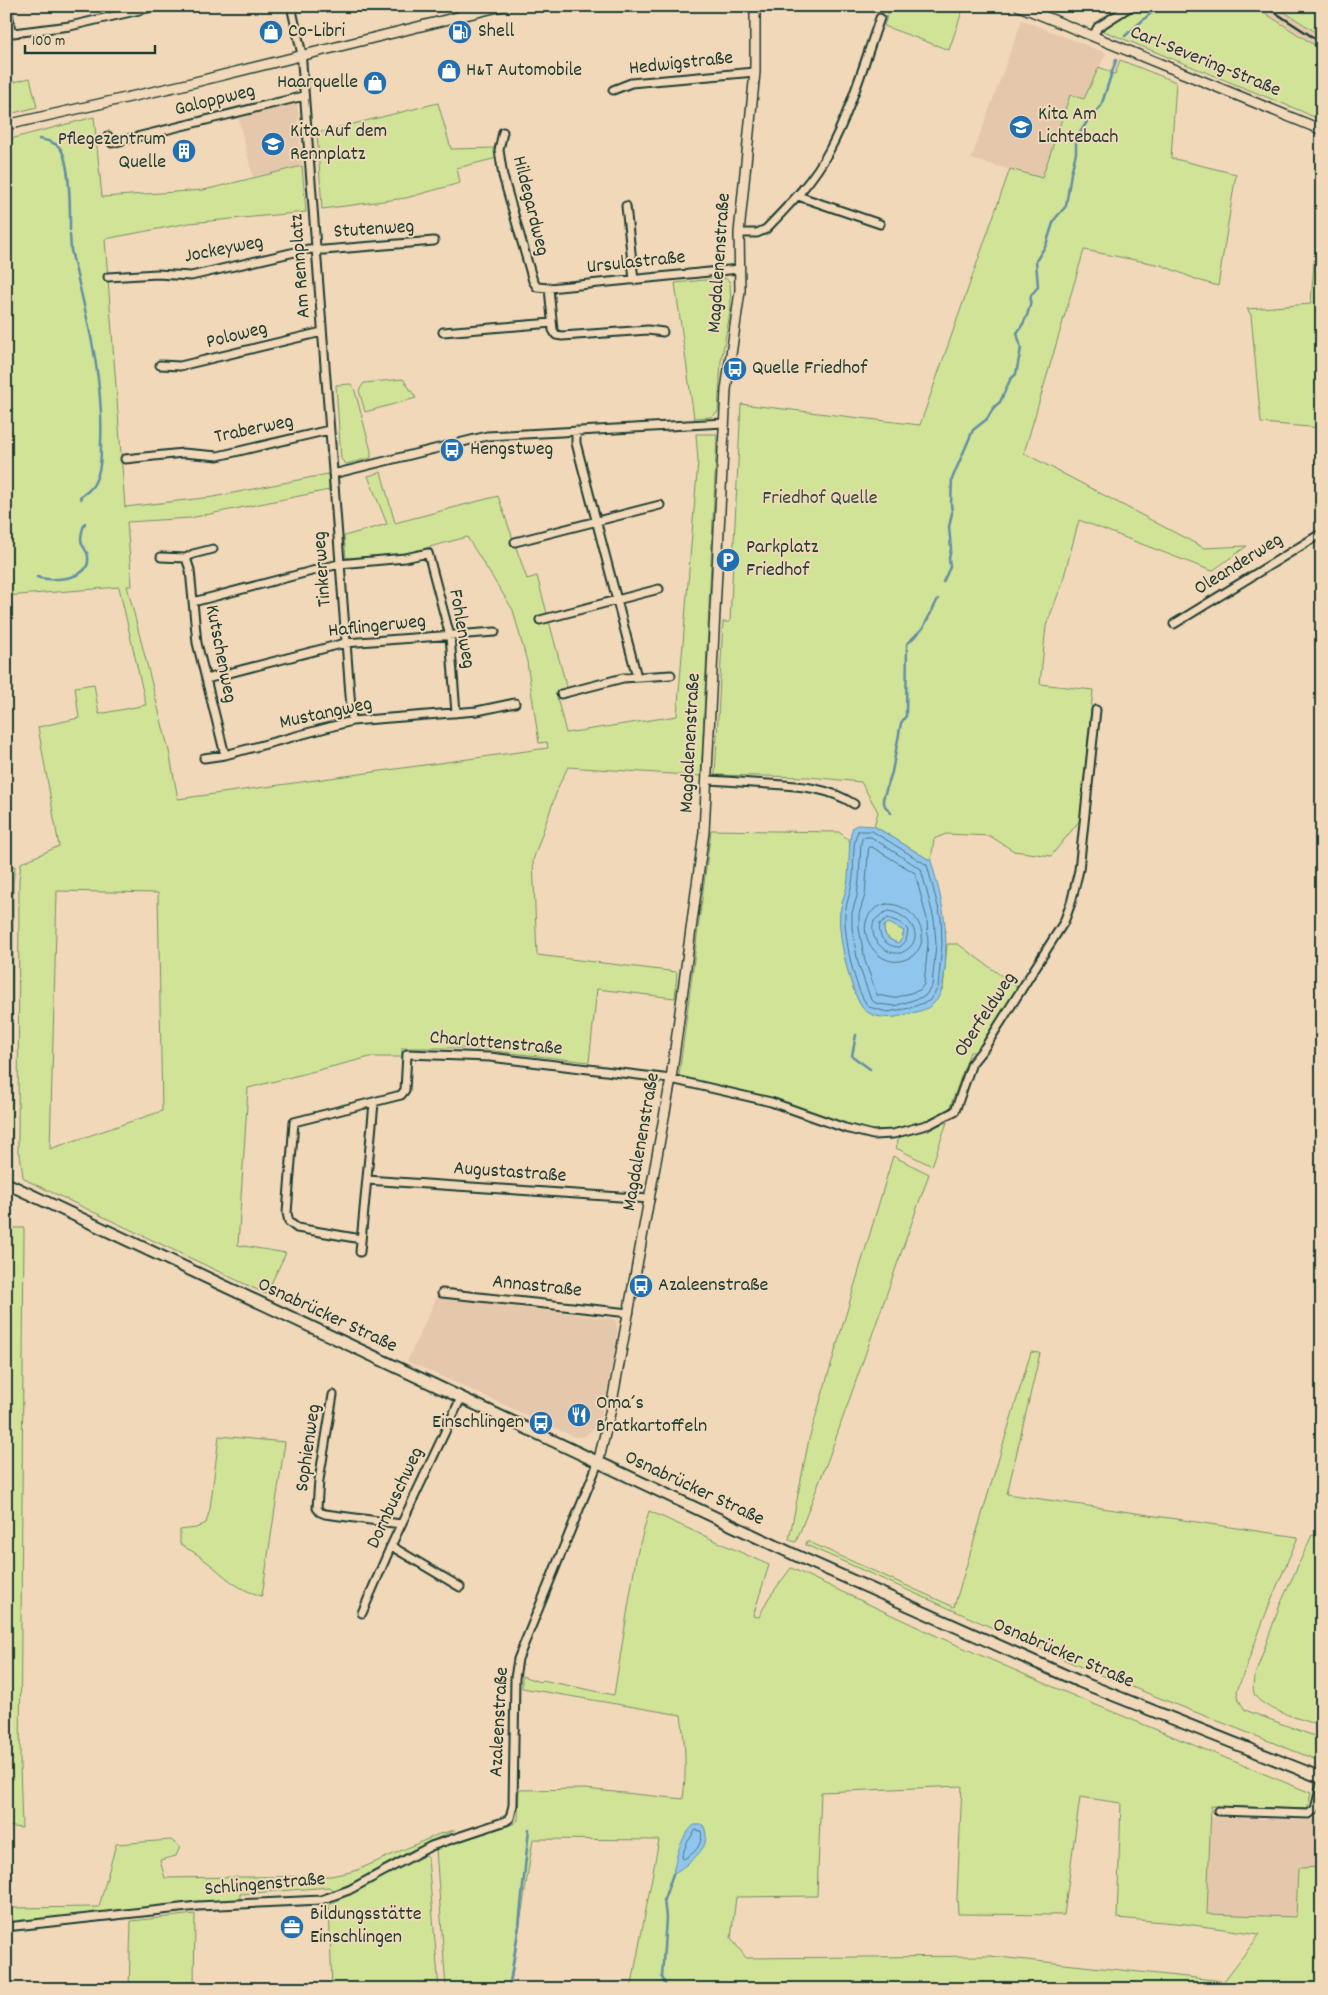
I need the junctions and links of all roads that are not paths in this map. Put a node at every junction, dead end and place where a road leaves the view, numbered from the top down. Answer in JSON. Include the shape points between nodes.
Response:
{"nodes":[{"id":1,"x":7,"y":6,"type":"edge"},
{"id":2,"x":292,"y":6,"type":"edge"},
{"id":3,"x":461,"y":6,"type":"edge"},
{"id":4,"x":502,"y":6,"type":"edge"},
{"id":5,"x":751,"y":6,"type":"edge"},
{"id":6,"x":755,"y":6,"type":"edge"},
{"id":7,"x":1019,"y":6,"type":"edge"},
{"id":8,"x":1132,"y":6,"type":"edge"},
{"id":9,"x":152,"y":7,"type":"edge"},
{"id":10,"x":463,"y":16,"type":"junction"},
{"id":11,"x":753,"y":17,"type":"junction"},
{"id":12,"x":880,"y":18,"type":"dead end"},
{"id":13,"x":1093,"y":36,"type":"junction"},
{"id":14,"x":302,"y":56,"type":"junction"},
{"id":15,"x":755,"y":72,"type":"junction"},
{"id":16,"x":612,"y":90,"type":"dead end"},
{"id":17,"x":304,"y":96,"type":"junction"},
{"id":18,"x":6,"y":125,"type":"edge"},
{"id":19,"x":1322,"y":130,"type":"edge"},
{"id":20,"x":503,"y":132,"type":"dead end"},
{"id":21,"x":108,"y":136,"type":"dead end"},
{"id":22,"x":798,"y":196,"type":"junction"},
{"id":23,"x":626,"y":206,"type":"dead end"},
{"id":24,"x":880,"y":224,"type":"dead end"},
{"id":25,"x":739,"y":233,"type":"junction"},
{"id":26,"x":434,"y":242,"type":"dead end"},
{"id":27,"x":316,"y":249,"type":"junction"},
{"id":28,"x":739,"y":269,"type":"junction"},
{"id":29,"x":108,"y":277,"type":"dead end"},
{"id":30,"x":634,"y":280,"type":"junction"},
{"id":31,"x":537,"y":287,"type":"joint"},
{"id":32,"x":549,"y":288,"type":"junction"},
{"id":33,"x":552,"y":323,"type":"junction"},
{"id":34,"x":322,"y":332,"type":"junction"},
{"id":35,"x":443,"y":332,"type":"dead end"},
{"id":36,"x":663,"y":332,"type":"dead end"},
{"id":37,"x":160,"y":365,"type":"dead end"},
{"id":38,"x":724,"y":423,"type":"junction"},
{"id":39,"x":330,"y":430,"type":"junction"},
{"id":40,"x":576,"y":430,"type":"junction"},
{"id":41,"x":125,"y":459,"type":"dead end"},
{"id":42,"x":333,"y":474,"type":"junction"},
{"id":43,"x":660,"y":505,"type":"dead end"},
{"id":44,"x":597,"y":522,"type":"junction"},
{"id":45,"x":1322,"y":533,"type":"edge"},
{"id":46,"x":515,"y":542,"type":"dead end"},
{"id":47,"x":213,"y":549,"type":"dead end"},
{"id":48,"x":161,"y":557,"type":"dead end"},
{"id":49,"x":186,"y":558,"type":"junction"},
{"id":50,"x":339,"y":564,"type":"junction"},
{"id":51,"x":659,"y":590,"type":"dead end"},
{"id":52,"x":617,"y":600,"type":"junction"},
{"id":53,"x":193,"y":602,"type":"junction"},
{"id":54,"x":540,"y":620,"type":"dead end"},
{"id":55,"x":1174,"y":624,"type":"dead end"},
{"id":56,"x":495,"y":632,"type":"dead end"},
{"id":57,"x":450,"y":636,"type":"junction"},
{"id":58,"x":345,"y":643,"type":"junction"},
{"id":59,"x":671,"y":675,"type":"dead end"},
{"id":60,"x":637,"y":677,"type":"junction"},
{"id":61,"x":206,"y":679,"type":"junction"},
{"id":62,"x":561,"y":694,"type":"dead end"},
{"id":63,"x":515,"y":703,"type":"dead end"},
{"id":64,"x":1096,"y":710,"type":"dead end"},
{"id":65,"x":456,"y":713,"type":"junction"},
{"id":66,"x":352,"y":721,"type":"junction"},
{"id":67,"x":225,"y":755,"type":"junction"},
{"id":68,"x":204,"y":758,"type":"dead end"},
{"id":69,"x":707,"y":780,"type":"junction"},
{"id":70,"x":854,"y":804,"type":"dead end"},
{"id":71,"x":671,"y":1079,"type":"junction"},
{"id":72,"x":374,"y":1103,"type":"junction"},
{"id":73,"x":367,"y":1180,"type":"junction"},
{"id":74,"x":6,"y":1183,"type":"edge"},
{"id":75,"x":650,"y":1199,"type":"junction"},
{"id":76,"x":361,"y":1239,"type":"junction"},
{"id":77,"x":360,"y":1252,"type":"dead end"},
{"id":78,"x":442,"y":1293,"type":"dead end"},
{"id":79,"x":629,"y":1313,"type":"junction"},
{"id":80,"x":333,"y":1395,"type":"dead end"},
{"id":81,"x":461,"y":1398,"type":"junction"},
{"id":82,"x":598,"y":1463,"type":"junction"},
{"id":83,"x":401,"y":1524,"type":"junction"},
{"id":84,"x":391,"y":1546,"type":"junction"},
{"id":85,"x":460,"y":1587,"type":"dead end"},
{"id":86,"x":362,"y":1613,"type":"dead end"},
{"id":87,"x":1322,"y":1779,"type":"edge"},
{"id":88,"x":1218,"y":1811,"type":"dead end"},
{"id":89,"x":510,"y":1818,"type":"joint"},
{"id":90,"x":6,"y":1927,"type":"edge"}],
"edges":[{"from":1,"to":9,"type":"street","via":[[13,33],[70,26]]},
{"from":2,"to":14,"type":"street","name":"Am Rennplatz"},
{"from":3,"to":10,"type":"street"},
{"from":4,"to":10,"type":"street"},
{"from":5,"to":11,"type":"street","name":"Magdalenenstraße"},
{"from":6,"to":11,"type":"street","name":"Magdalenenstraße"},
{"from":7,"to":13,"type":"street","name":"Carl-Severing-Straße"},
{"from":8,"to":13,"type":"street","via":[[1098,27]]},
{"from":10,"to":14,"type":"street"},
{"from":11,"to":15,"type":"street","name":"Magdalenenstraße"},
{"from":12,"to":22,"type":"street","via":[[829,152]]},
{"from":13,"to":19,"type":"street","name":"Carl-Severing-Straße"},
{"from":14,"to":17,"type":"street","name":"Am Rennplatz"},
{"from":14,"to":18,"type":"street"},
{"from":15,"to":16,"type":"street","name":"Hedwigstraße","via":[[631,83]]},
{"from":15,"to":25,"type":"street","name":"Magdalenenstraße"},
{"from":17,"to":21,"type":"street","name":"Galoppweg","via":[[112,143]]},
{"from":17,"to":27,"type":"street","name":"Am Rennplatz"},
{"from":20,"to":31,"type":"street","name":"Hildegardweg","via":[[499,150],[503,176]]},
{"from":22,"to":24,"type":"street"},
{"from":22,"to":25,"type":"street","via":[[766,229],[757,233]]},
{"from":23,"to":30,"type":"street"},
{"from":25,"to":28,"type":"street","name":"Magdalenenstraße"},
{"from":26,"to":27,"type":"street","name":"Stutenweg"},
{"from":27,"to":29,"type":"street","name":"Jockeyweg","via":[[191,276]]},
{"from":27,"to":34,"type":"street","name":"Am Rennplatz"},
{"from":28,"to":30,"type":"street","name":"Ursulastraße"},
{"from":28,"to":38,"type":"street","name":"Magdalenenstraße","via":[[739,300]]},
{"from":30,"to":32,"type":"street","name":"Ursulastraße"},
{"from":31,"to":32,"type":"street","name":"Ursulastraße"},
{"from":32,"to":33,"type":"street"},
{"from":33,"to":35,"type":"street"},
{"from":33,"to":36,"type":"street","via":[[556,335],[562,336],[648,330]]},
{"from":34,"to":37,"type":"street","name":"Poloweg","via":[[180,366]]},
{"from":34,"to":39,"type":"street","name":"Am Rennplatz"},
{"from":38,"to":40,"type":"street"},
{"from":38,"to":69,"type":"street","name":"Magdalenenstraße"},
{"from":39,"to":41,"type":"street","name":"Traberweg","via":[[218,456],[183,453]]},
{"from":39,"to":42,"type":"street","name":"Am Rennplatz"},
{"from":40,"to":42,"type":"street","via":[[487,436]]},
{"from":40,"to":44,"type":"street","via":[[576,443]]},
{"from":42,"to":50,"type":"street","name":"Tinkerweg"},
{"from":43,"to":44,"type":"street"},
{"from":44,"to":46,"type":"street"},
{"from":44,"to":52,"type":"street"},
{"from":45,"to":55,"type":"street","name":"Oleanderweg"},
{"from":47,"to":49,"type":"street"},
{"from":48,"to":49,"type":"street"},
{"from":49,"to":53,"type":"street","name":"Kutschenweg"},
{"from":50,"to":53,"type":"street"},
{"from":50,"to":57,"type":"street","name":"Fohlenweg","via":[[428,553]]},
{"from":50,"to":58,"type":"street","name":"Tinkerweg"},
{"from":51,"to":52,"type":"street"},
{"from":52,"to":54,"type":"street"},
{"from":52,"to":60,"type":"street"},
{"from":53,"to":61,"type":"street","name":"Kutschenweg","via":[[197,643]]},
{"from":56,"to":57,"type":"street","name":"Haflingerweg"},
{"from":57,"to":58,"type":"street","name":"Haflingerweg"},
{"from":57,"to":65,"type":"street","name":"Fohlenweg"},
{"from":58,"to":61,"type":"street","name":"Haflingerweg"},
{"from":58,"to":66,"type":"street","name":"Tinkerweg"},
{"from":59,"to":60,"type":"street"},
{"from":60,"to":62,"type":"street"},
{"from":61,"to":67,"type":"street","name":"Kutschenweg"},
{"from":63,"to":65,"type":"street","name":"Mustangweg"},
{"from":64,"to":71,"type":"street","name":"Oberfeldweg","via":[[1079,870],[1071,903],[1064,922],[972,1063],[955,1111],[922,1127],[873,1135],[770,1102]]},
{"from":65,"to":66,"type":"street","name":"Mustangweg"},
{"from":66,"to":67,"type":"street","name":"Mustangweg"},
{"from":67,"to":68,"type":"street","name":"Mustangweg"},
{"from":69,"to":70,"type":"street","via":[[809,788],[842,796]]},
{"from":69,"to":71,"type":"street","name":"Magdalenenstraße","via":[[704,832]]},
{"from":71,"to":72,"type":"street","name":"Charlottenstraße","via":[[476,1056],[407,1054],[405,1090],[401,1095]]},
{"from":71,"to":75,"type":"street","name":"Magdalenenstraße"},
{"from":72,"to":73,"type":"street"},
{"from":72,"to":76,"type":"street","name":"Charlottenstraße","via":[[294,1122],[289,1222],[298,1228]]},
{"from":73,"to":75,"type":"street","name":"Augustastraße"},
{"from":73,"to":76,"type":"street"},
{"from":74,"to":81,"type":"main road","name":"Osnabrücker Straße"},
{"from":75,"to":79,"type":"street","name":"Magdalenenstraße"},
{"from":76,"to":77,"type":"street"},
{"from":78,"to":79,"type":"street","name":"Annastraße"},
{"from":79,"to":82,"type":"street","name":"Magdalenenstraße"},
{"from":80,"to":83,"type":"street","name":"Sophienweg","via":[[319,1480],[320,1512]]},
{"from":81,"to":82,"type":"main road","name":"Osnabrücker Straße"},
{"from":81,"to":83,"type":"street","name":"Dornbuschweg"},
{"from":82,"to":87,"type":"main road","name":"Osnabrücker Straße","via":[[1034,1662]]},
{"from":82,"to":89,"type":"street","name":"Azaleenstraße","via":[[518,1659]]},
{"from":83,"to":84,"type":"street","name":"Dornbuschweg"},
{"from":84,"to":85,"type":"street"},
{"from":84,"to":86,"type":"street","name":"Dornbuschweg"},
{"from":87,"to":88,"type":"street","via":[[1315,1809],[1309,1814]]},
{"from":89,"to":90,"type":"street","name":"Schlingenstraße","via":[[432,1846],[356,1887],[322,1900],[198,1906]]}]}
